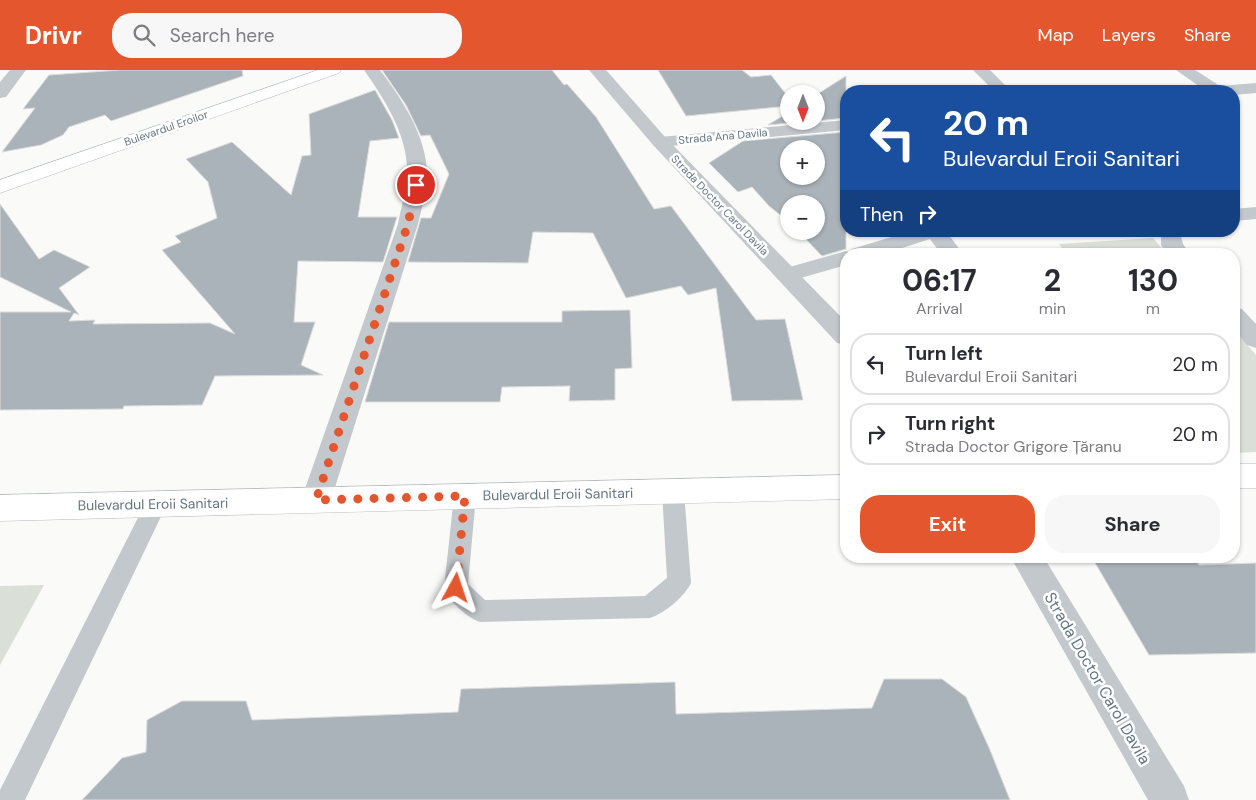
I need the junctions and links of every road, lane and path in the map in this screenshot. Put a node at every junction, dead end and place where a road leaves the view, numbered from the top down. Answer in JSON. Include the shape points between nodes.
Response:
{"nodes":[{"id":1,"x":18,"y":70,"type":"edge"},
{"id":2,"x":333,"y":70,"type":"edge"},
{"id":3,"x":372,"y":70,"type":"edge"},
{"id":4,"x":597,"y":70,"type":"edge"},
{"id":5,"x":981,"y":70,"type":"edge"},
{"id":6,"x":1184,"y":70,"type":"edge"},
{"id":7,"x":997,"y":85,"type":"edge"},
{"id":8,"x":1208,"y":85,"type":"edge"},
{"id":9,"x":1256,"y":88,"type":"edge"},
{"id":10,"x":1240,"y":89,"type":"edge"},
{"id":11,"x":0,"y":93,"type":"edge"},
{"id":12,"x":840,"y":126,"type":"edge"},
{"id":13,"x":660,"y":142,"type":"junction"},
{"id":14,"x":0,"y":187,"type":"edge"},
{"id":15,"x":1256,"y":213,"type":"edge"},
{"id":16,"x":1240,"y":214,"type":"edge"},
{"id":17,"x":915,"y":237,"type":"edge"},
{"id":18,"x":939,"y":237,"type":"edge"},
{"id":19,"x":879,"y":248,"type":"edge"},
{"id":20,"x":947,"y":248,"type":"edge"},
{"id":21,"x":840,"y":260,"type":"edge"},
{"id":22,"x":787,"y":275,"type":"junction"},
{"id":23,"x":1240,"y":322,"type":"edge"},
{"id":24,"x":840,"y":331,"type":"edge"},
{"id":25,"x":1256,"y":339,"type":"edge"},
{"id":26,"x":1240,"y":476,"type":"edge"},
{"id":27,"x":1256,"y":476,"type":"edge"},
{"id":28,"x":840,"y":487,"type":"edge"},
{"id":29,"x":673,"y":491,"type":"junction"},
{"id":30,"x":465,"y":496,"type":"junction"},
{"id":31,"x":316,"y":500,"type":"junction"},
{"id":32,"x":156,"y":504,"type":"junction"},
{"id":33,"x":0,"y":508,"type":"edge"},
{"id":34,"x":1030,"y":563,"type":"edge"},
{"id":35,"x":10,"y":800,"type":"edge"},
{"id":36,"x":1170,"y":800,"type":"edge"}],
"edges":[{"from":1,"to":11,"type":"street"},
{"from":2,"to":14,"type":"main road","name":"Bulevardul Eroilor"},
{"from":3,"to":31,"type":"street","via":[[409,136],[417,166],[416,185],[408,224]]},
{"from":4,"to":13,"type":"street","name":"Strada Doctor Carol Davila"},
{"from":5,"to":7,"type":"street"},
{"from":6,"to":8,"type":"street"},
{"from":9,"to":10,"type":"street"},
{"from":12,"to":13,"type":"street","name":"Strada Ana Davila"},
{"from":13,"to":22,"type":"street","name":"Strada Doctor Carol Davila"},
{"from":15,"to":16,"type":"street"},
{"from":17,"to":19,"type":"street"},
{"from":18,"to":20,"type":"street"},
{"from":21,"to":22,"type":"street"},
{"from":22,"to":24,"type":"street","name":"Strada Doctor Carol Davila"},
{"from":23,"to":25,"type":"street"},
{"from":26,"to":27,"type":"main road"},
{"from":28,"to":29,"type":"main road","name":"Bulevardul Eroii Sanitari"},
{"from":29,"to":30,"type":"main road","name":"Bulevardul Eroii Sanitari"},
{"from":29,"to":30,"type":"lane","via":[[679,583],[650,607],[630,608],[480,611],[456,588]]},
{"from":30,"to":31,"type":"main road","name":"Bulevardul Eroii Sanitari"},
{"from":31,"to":32,"type":"main road","name":"Bulevardul Eroii Sanitari"},
{"from":32,"to":33,"type":"main road","name":"Bulevardul Eroii Sanitari"},
{"from":32,"to":35,"type":"lane"},
{"from":34,"to":36,"type":"street","name":"Strada Doctor Carol Davila"}]}
